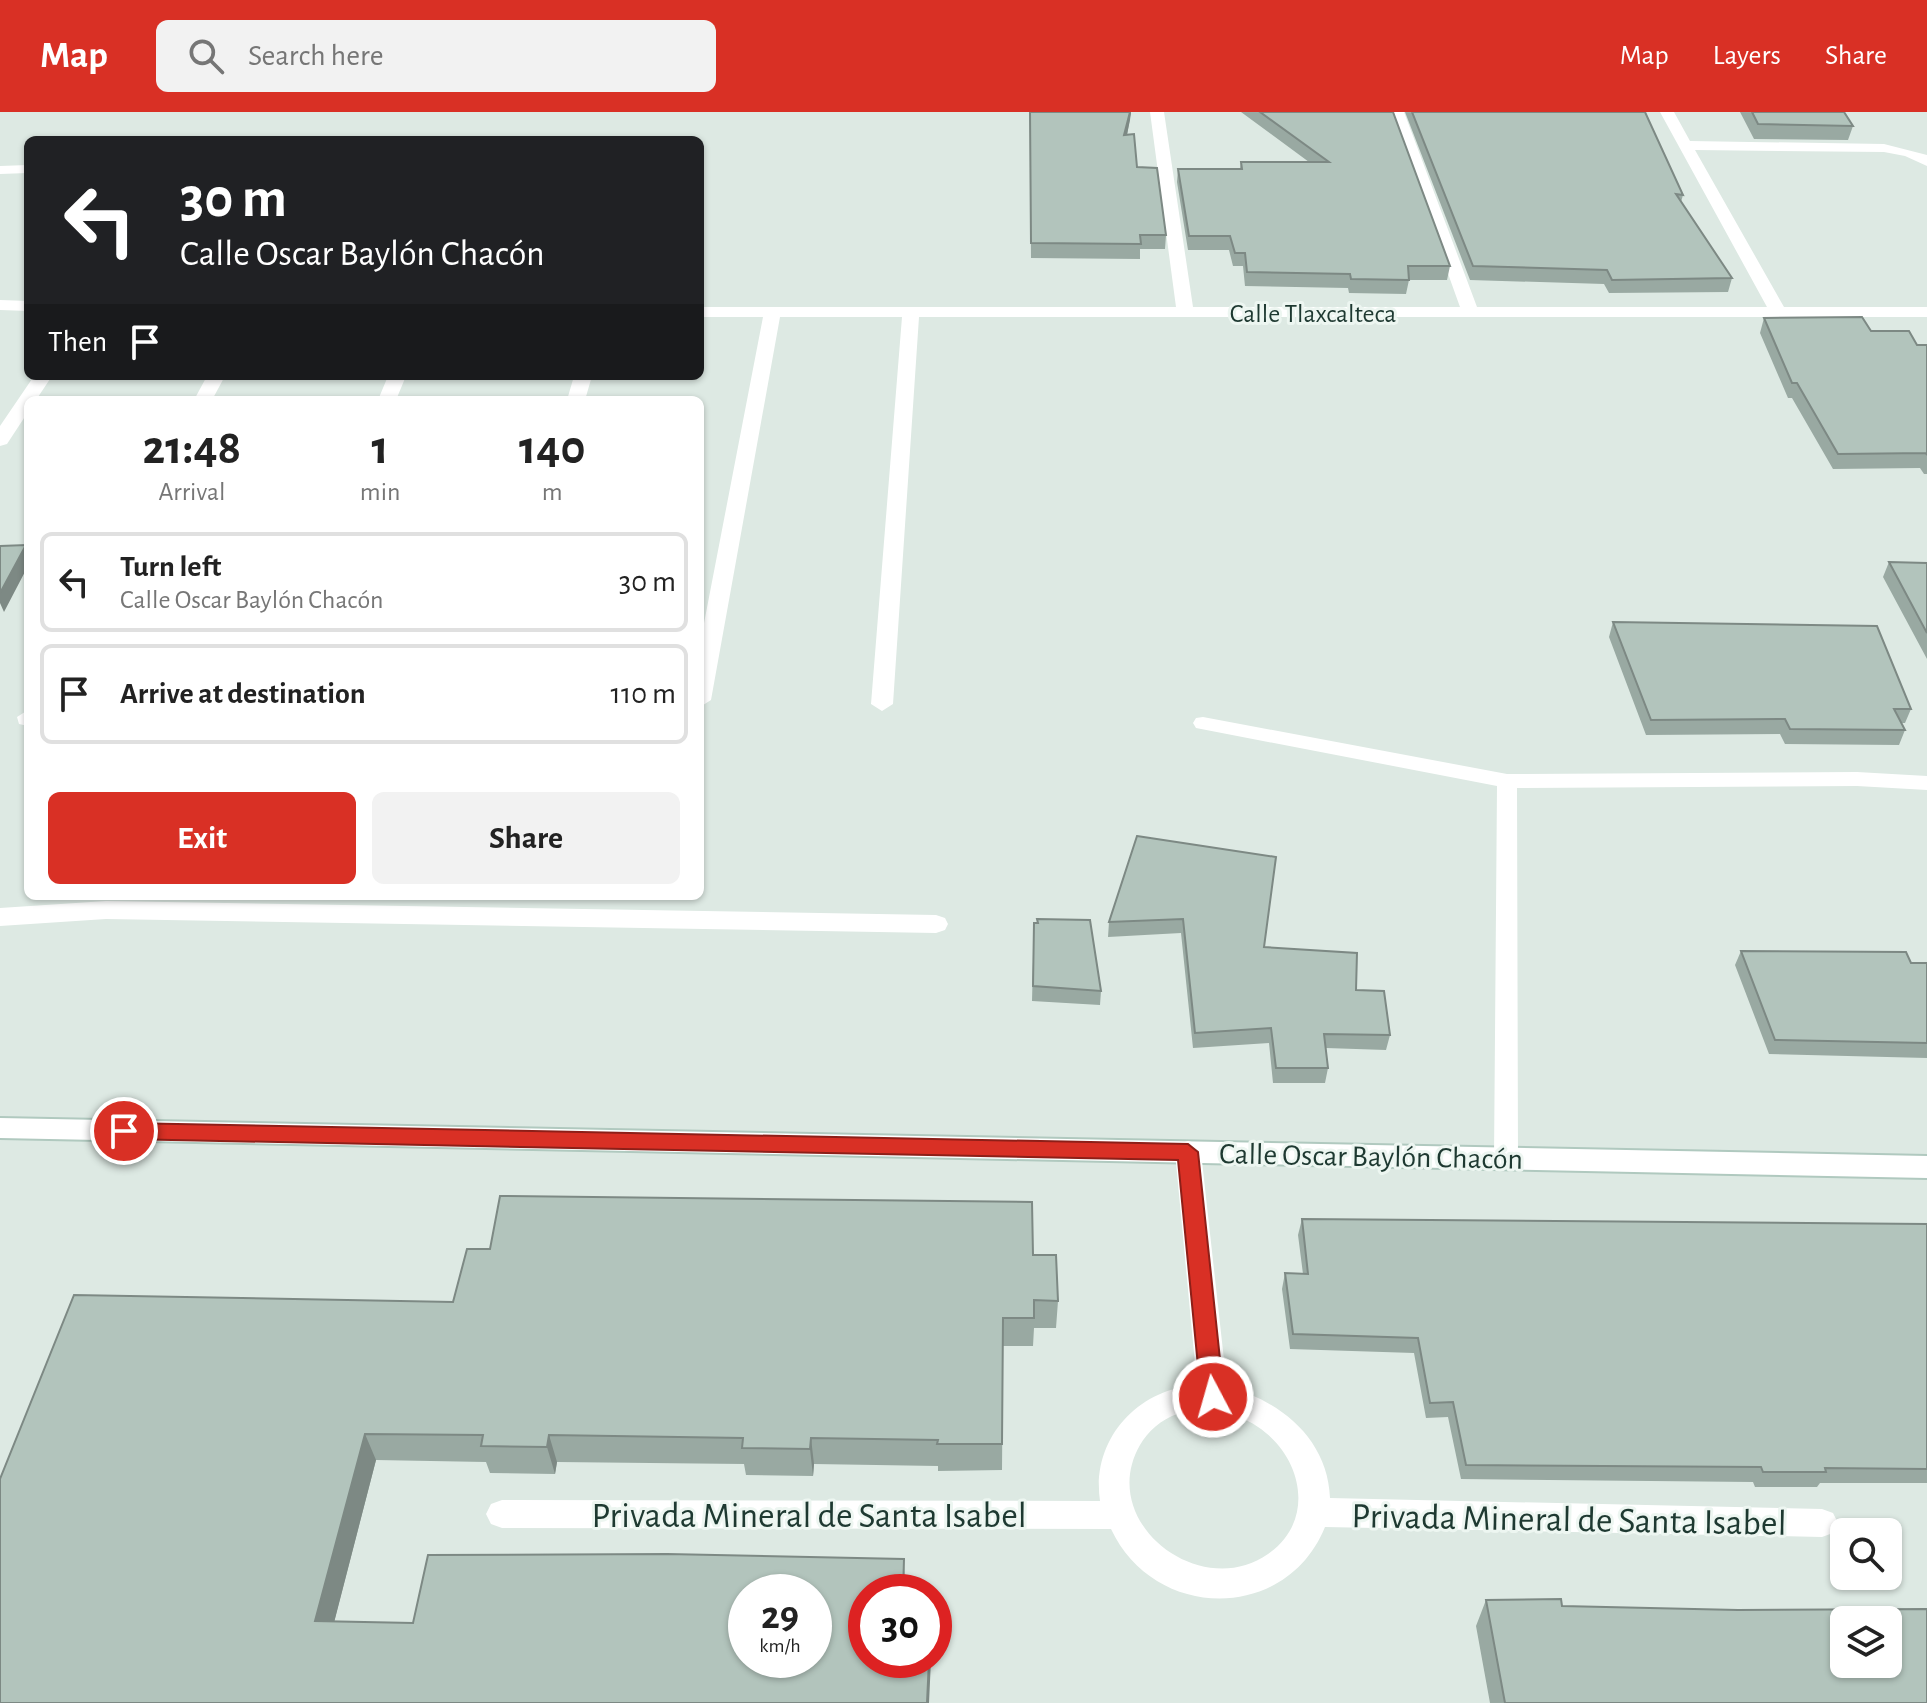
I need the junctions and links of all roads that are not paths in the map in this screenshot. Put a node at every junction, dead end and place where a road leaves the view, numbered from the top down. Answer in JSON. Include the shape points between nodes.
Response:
{"nodes":[{"id":1,"x":1157,"y":112,"type":"edge"},
{"id":2,"x":1397,"y":112,"type":"edge"},
{"id":3,"x":1667,"y":112,"type":"edge"},
{"id":4,"x":1687,"y":145,"type":"junction"},
{"id":5,"x":1927,"y":161,"type":"edge"},
{"id":6,"x":24,"y":169,"type":"edge"},
{"id":7,"x":0,"y":170,"type":"edge"},
{"id":8,"x":0,"y":305,"type":"edge"},
{"id":9,"x":24,"y":306,"type":"edge"},
{"id":10,"x":704,"y":312,"type":"edge"},
{"id":11,"x":772,"y":312,"type":"junction"},
{"id":12,"x":1470,"y":312,"type":"junction"},
{"id":13,"x":1778,"y":312,"type":"junction"},
{"id":14,"x":1927,"y":312,"type":"edge"},
{"id":15,"x":911,"y":313,"type":"junction"},
{"id":16,"x":1185,"y":313,"type":"junction"},
{"id":17,"x":24,"y":404,"type":"edge"},
{"id":18,"x":0,"y":440,"type":"edge"},
{"id":19,"x":704,"y":678,"type":"edge"},
{"id":20,"x":882,"y":704,"type":"dead end"},
{"id":21,"x":1203,"y":723,"type":"dead end"},
{"id":22,"x":1507,"y":781,"type":"junction"},
{"id":23,"x":1927,"y":783,"type":"edge"},
{"id":24,"x":0,"y":917,"type":"edge"},
{"id":25,"x":936,"y":924,"type":"dead end"},
{"id":26,"x":0,"y":1128,"type":"edge"},
{"id":27,"x":1188,"y":1152,"type":"junction"},
{"id":28,"x":1506,"y":1159,"type":"junction"},
{"id":29,"x":1927,"y":1167,"type":"edge"},
{"id":30,"x":1213,"y":1397,"type":"junction"},
{"id":31,"x":1316,"y":1512,"type":"junction"},
{"id":32,"x":502,"y":1514,"type":"dead end"},
{"id":33,"x":1117,"y":1515,"type":"junction"},
{"id":34,"x":1822,"y":1523,"type":"dead end"}],
"edges":[{"from":1,"to":16,"type":"street"},
{"from":2,"to":12,"type":"street"},
{"from":3,"to":4,"type":"street"},
{"from":4,"to":5,"type":"street","via":[[1884,148]]},
{"from":4,"to":13,"type":"street"},
{"from":6,"to":7,"type":"lane"},
{"from":8,"to":9,"type":"street"},
{"from":10,"to":11,"type":"street","name":"Calle Tlaxcalteca"},
{"from":11,"to":15,"type":"street","name":"Calle Tlaxcalteca"},
{"from":11,"to":19,"type":"street"},
{"from":12,"to":13,"type":"street","name":"Calle Tlaxcalteca"},
{"from":12,"to":16,"type":"street","name":"Calle Tlaxcalteca"},
{"from":13,"to":14,"type":"street","name":"Calle Tlaxcalteca"},
{"from":15,"to":16,"type":"street","name":"Calle Tlaxcalteca"},
{"from":15,"to":20,"type":"street"},
{"from":17,"to":18,"type":"street"},
{"from":21,"to":22,"type":"lane"},
{"from":22,"to":23,"type":"lane"},
{"from":22,"to":28,"type":"lane"},
{"from":24,"to":25,"type":"street","via":[[106,910]]},
{"from":26,"to":27,"type":"street","name":"Calle Oscar Baylón Chacón"},
{"from":27,"to":28,"type":"street","name":"Calle Oscar Baylón Chacón"},
{"from":27,"to":30,"type":"street"},
{"from":28,"to":29,"type":"street","name":"Calle Oscar Baylón Chacón"},
{"from":30,"to":31,"type":"street","via":[[1255,1409],[1290,1435],[1312,1471]]},
{"from":30,"to":33,"type":"street","via":[[1175,1401],[1142,1417],[1120,1445],[1110,1479]]},
{"from":31,"to":33,"type":"street","via":[[1299,1549],[1267,1575],[1224,1586],[1179,1577],[1140,1551]]},
{"from":31,"to":34,"type":"street","name":"Privada Mineral de Santa Isabel"},
{"from":32,"to":33,"type":"street","name":"Privada Mineral de Santa Isabel"}]}
